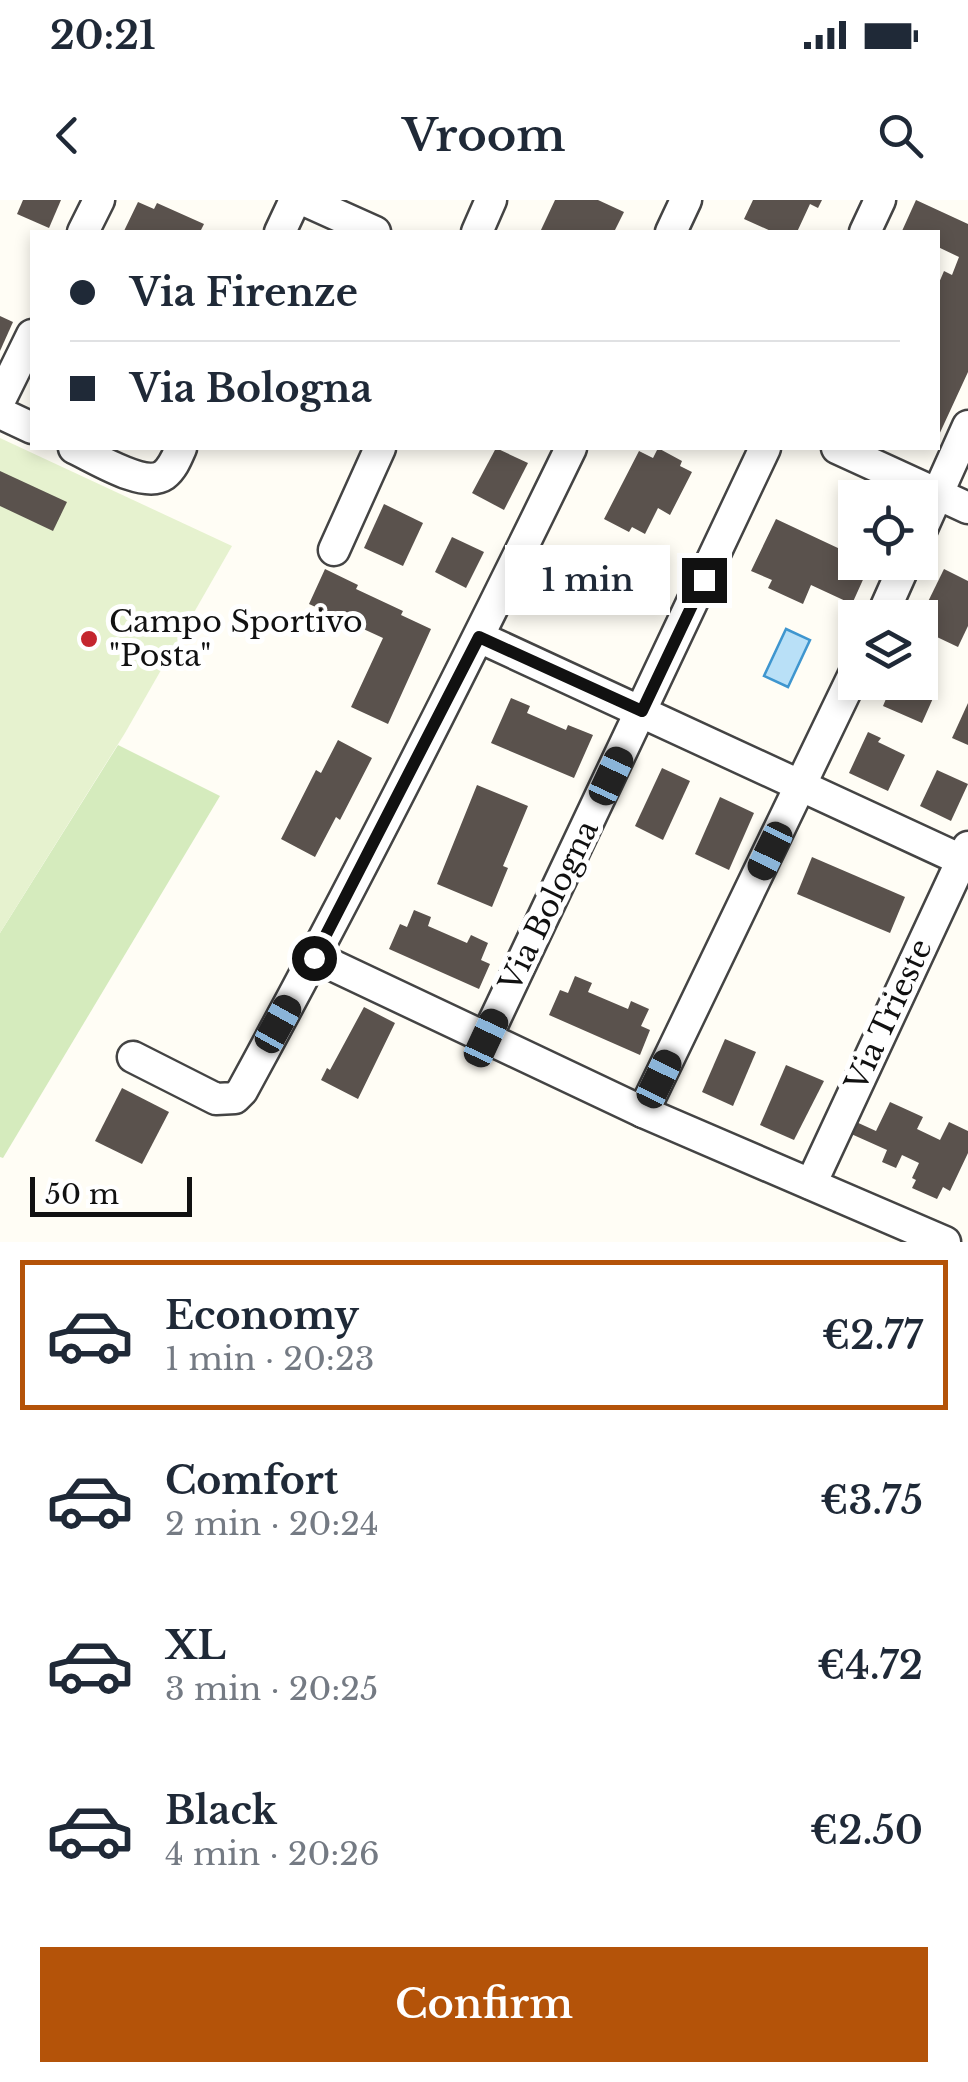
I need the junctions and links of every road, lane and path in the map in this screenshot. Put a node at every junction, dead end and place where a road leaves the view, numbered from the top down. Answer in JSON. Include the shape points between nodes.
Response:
{"nodes":[{"id":1,"x":99,"y":200,"type":"edge"},
{"id":2,"x":295,"y":200,"type":"edge"},
{"id":3,"x":304,"y":200,"type":"edge"},
{"id":4,"x":491,"y":200,"type":"edge"},
{"id":5,"x":686,"y":200,"type":"edge"},
{"id":6,"x":880,"y":200,"type":"edge"},
{"id":7,"x":84,"y":230,"type":"edge"},
{"id":8,"x":281,"y":230,"type":"edge"},
{"id":9,"x":371,"y":230,"type":"edge"},
{"id":10,"x":477,"y":230,"type":"edge"},
{"id":11,"x":672,"y":230,"type":"edge"},
{"id":12,"x":866,"y":230,"type":"edge"},
{"id":13,"x":30,"y":338,"type":"edge"},
{"id":14,"x":0,"y":400,"type":"edge"},
{"id":15,"x":0,"y":412,"type":"edge"},
{"id":16,"x":968,"y":426,"type":"edge"},
{"id":17,"x":30,"y":427,"type":"edge"},
{"id":18,"x":78,"y":450,"type":"edge"},
{"id":19,"x":180,"y":450,"type":"edge"},
{"id":20,"x":379,"y":450,"type":"edge"},
{"id":21,"x":569,"y":450,"type":"edge"},
{"id":22,"x":764,"y":450,"type":"edge"},
{"id":23,"x":840,"y":450,"type":"edge"},
{"id":24,"x":907,"y":480,"type":"edge"},
{"id":25,"x":938,"y":494,"type":"joint"},
{"id":26,"x":968,"y":508,"type":"edge"},
{"id":27,"x":334,"y":550,"type":"dead end"},
{"id":28,"x":479,"y":637,"type":"junction"},
{"id":29,"x":842,"y":700,"type":"edge"},
{"id":30,"x":642,"y":711,"type":"junction"},
{"id":31,"x":802,"y":786,"type":"junction"},
{"id":32,"x":966,"y":857,"type":"edge"},
{"id":33,"x":314,"y":958,"type":"junction"},
{"id":34,"x":486,"y":1038,"type":"junction"},
{"id":35,"x":133,"y":1057,"type":"dead end"},
{"id":36,"x":643,"y":1112,"type":"junction"},
{"id":37,"x":811,"y":1184,"type":"junction"},
{"id":38,"x":968,"y":1234,"type":"edge"},
{"id":39,"x":945,"y":1242,"type":"edge"},
{"id":40,"x":964,"y":1242,"type":"edge"}],
"edges":[{"from":1,"to":7,"type":"street"},
{"from":2,"to":8,"type":"street"},
{"from":3,"to":9,"type":"street"},
{"from":4,"to":10,"type":"street"},
{"from":5,"to":11,"type":"street"},
{"from":6,"to":12,"type":"street"},
{"from":13,"to":14,"type":"street"},
{"from":15,"to":17,"type":"street"},
{"from":16,"to":25,"type":"street"},
{"from":18,"to":19,"type":"street","via":[[132,475],[158,478]]},
{"from":20,"to":27,"type":"street"},
{"from":21,"to":28,"type":"street"},
{"from":22,"to":30,"type":"street","name":"Via Bologna"},
{"from":23,"to":24,"type":"street"},
{"from":25,"to":26,"type":"street"},
{"from":28,"to":30,"type":"street"},
{"from":28,"to":33,"type":"street"},
{"from":29,"to":31,"type":"street"},
{"from":30,"to":31,"type":"street"},
{"from":30,"to":34,"type":"street","name":"Via Bologna"},
{"from":31,"to":32,"type":"street"},
{"from":31,"to":36,"type":"street"},
{"from":32,"to":37,"type":"street","name":"Via Trieste"},
{"from":33,"to":34,"type":"street"},
{"from":33,"to":35,"type":"street","via":[[235,1098],[216,1098]]},
{"from":34,"to":36,"type":"street"},
{"from":36,"to":37,"type":"street"},
{"from":37,"to":39,"type":"street"},
{"from":38,"to":40,"type":"street"}]}
